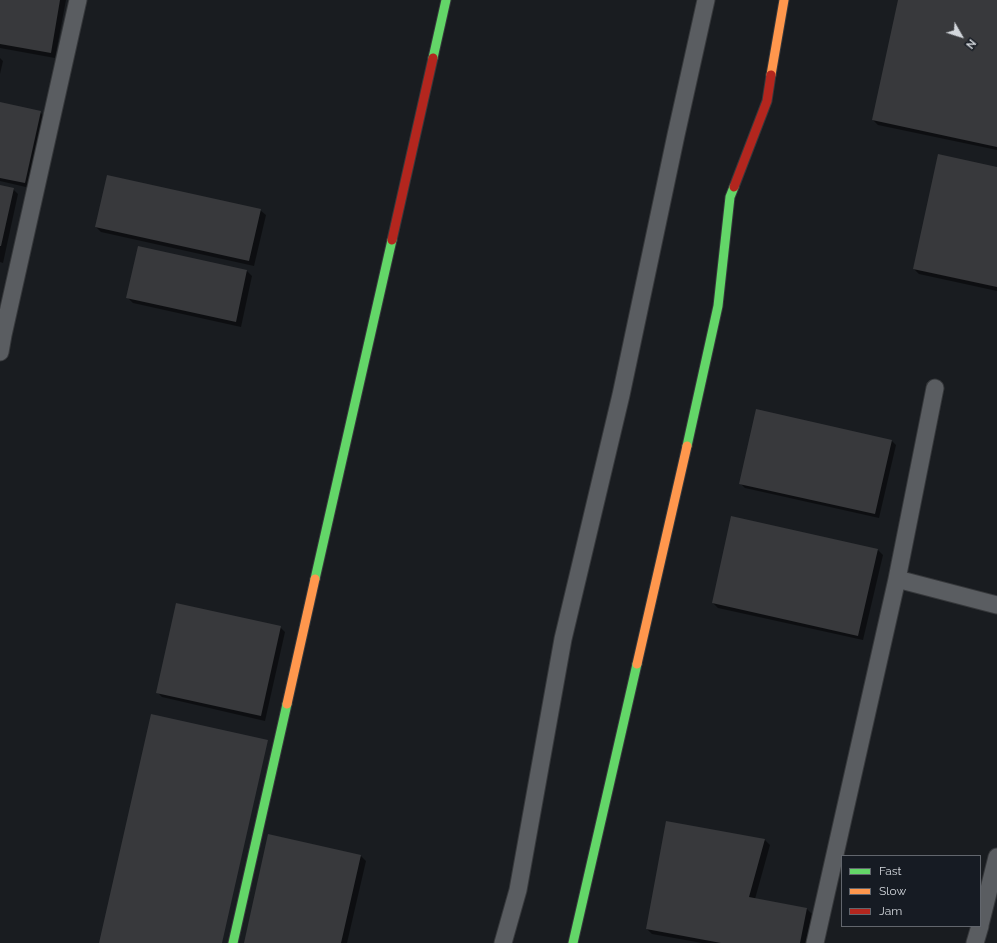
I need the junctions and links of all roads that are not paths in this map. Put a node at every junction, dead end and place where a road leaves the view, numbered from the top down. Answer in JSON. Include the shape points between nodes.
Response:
{"nodes":[{"id":1,"x":78,"y":0,"type":"edge"},
{"id":2,"x":446,"y":0,"type":"edge"},
{"id":3,"x":706,"y":0,"type":"edge"},
{"id":4,"x":784,"y":0,"type":"edge"},
{"id":5,"x":0,"y":352,"type":"edge"},
{"id":6,"x":935,"y":388,"type":"dead end"},
{"id":7,"x":897,"y":579,"type":"junction"},
{"id":8,"x":997,"y":605,"type":"edge"},
{"id":9,"x":997,"y":857,"type":"edge"},
{"id":10,"x":981,"y":921,"type":"edge"},
{"id":11,"x":980,"y":927,"type":"edge"},
{"id":12,"x":233,"y":943,"type":"edge"},
{"id":13,"x":503,"y":943,"type":"edge"},
{"id":14,"x":573,"y":943,"type":"edge"},
{"id":15,"x":815,"y":943,"type":"edge"},
{"id":16,"x":976,"y":943,"type":"edge"}],
"edges":[{"from":1,"to":5,"type":"street"},
{"from":2,"to":12,"type":"street"},
{"from":3,"to":13,"type":"street","via":[[621,395],[563,639],[518,890]]},
{"from":4,"to":14,"type":"street","via":[[767,101],[730,197],[718,306]]},
{"from":6,"to":7,"type":"street"},
{"from":7,"to":8,"type":"street"},
{"from":7,"to":15,"type":"street"},
{"from":9,"to":10,"type":"street"},
{"from":11,"to":16,"type":"street"}]}
